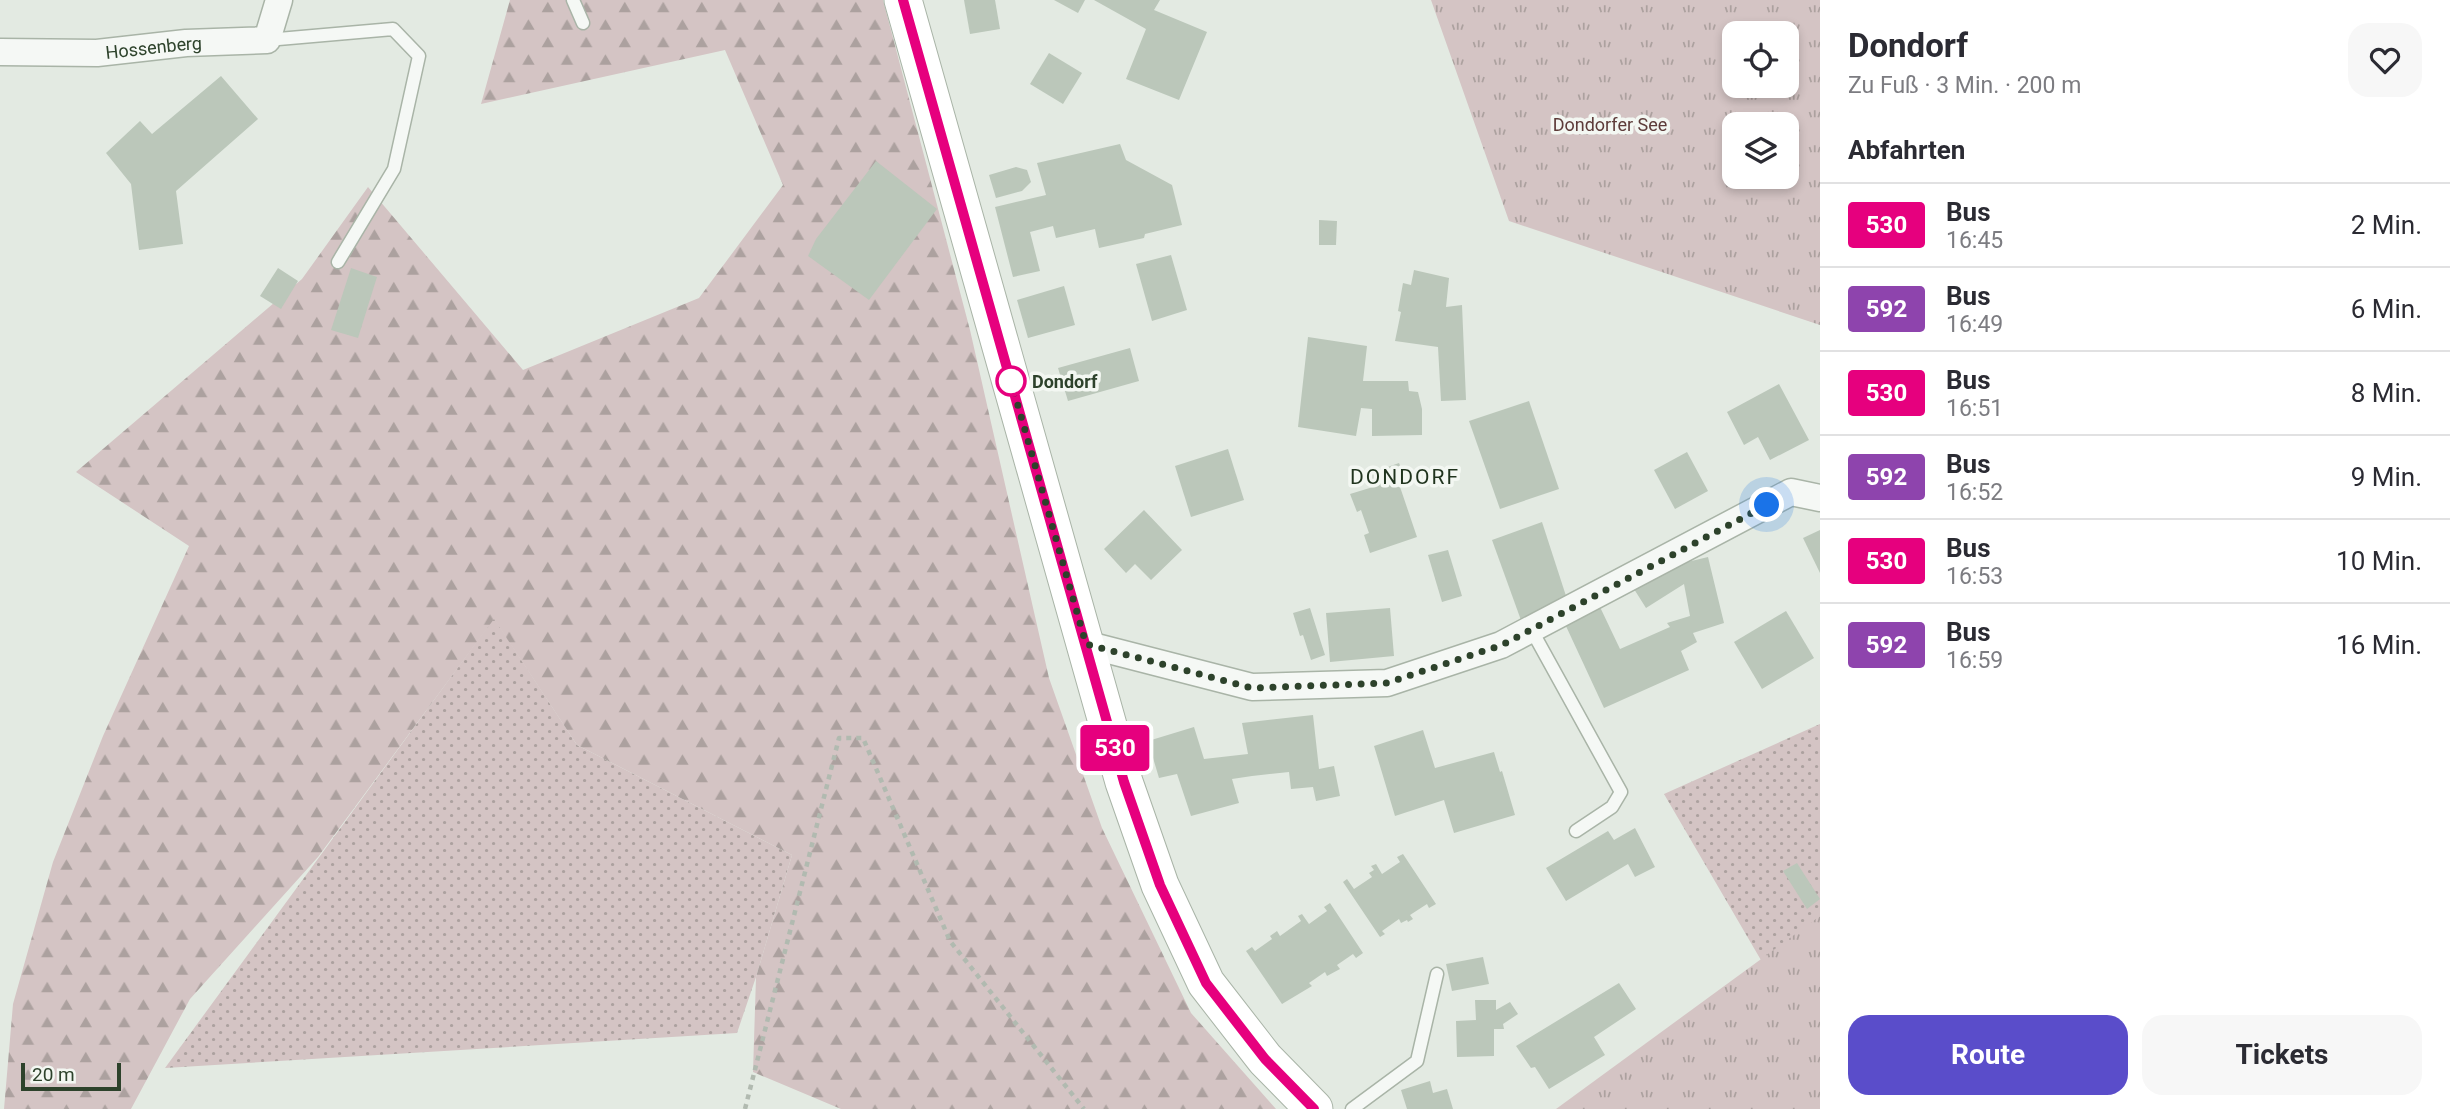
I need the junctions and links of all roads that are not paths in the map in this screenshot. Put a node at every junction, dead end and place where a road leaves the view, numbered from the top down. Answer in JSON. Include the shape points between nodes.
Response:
{"nodes":[{"id":1,"x":279,"y":0,"type":"edge"},
{"id":2,"x":573,"y":0,"type":"edge"},
{"id":3,"x":902,"y":0,"type":"edge"},
{"id":4,"x":583,"y":23,"type":"dead end"},
{"id":5,"x":267,"y":40,"type":"junction"},
{"id":6,"x":0,"y":52,"type":"edge"},
{"id":7,"x":338,"y":262,"type":"dead end"},
{"id":8,"x":1820,"y":498,"type":"edge"},
{"id":9,"x":1531,"y":629,"type":"junction"},
{"id":10,"x":1086,"y":644,"type":"junction"},
{"id":11,"x":1576,"y":831,"type":"dead end"},
{"id":12,"x":1437,"y":974,"type":"dead end"},
{"id":13,"x":1314,"y":1109,"type":"edge"},
{"id":14,"x":1352,"y":1109,"type":"edge"}],
"edges":[{"from":1,"to":5,"type":"street"},
{"from":2,"to":4,"type":"lane"},
{"from":3,"to":10,"type":"main road"},
{"from":5,"to":6,"type":"street","name":"Hossenberg","via":[[97,53]]},
{"from":5,"to":7,"type":"lane","via":[[393,29],[419,56],[394,169]]},
{"from":8,"to":9,"type":"street","via":[[1791,492]]},
{"from":9,"to":10,"type":"street","via":[[1502,645],[1387,683],[1252,688]]},
{"from":9,"to":11,"type":"lane","via":[[1621,792],[1612,807]]},
{"from":10,"to":13,"type":"main road","via":[[1140,832],[1206,983],[1265,1059]]},
{"from":12,"to":14,"type":"lane","via":[[1417,1061]]}]}
